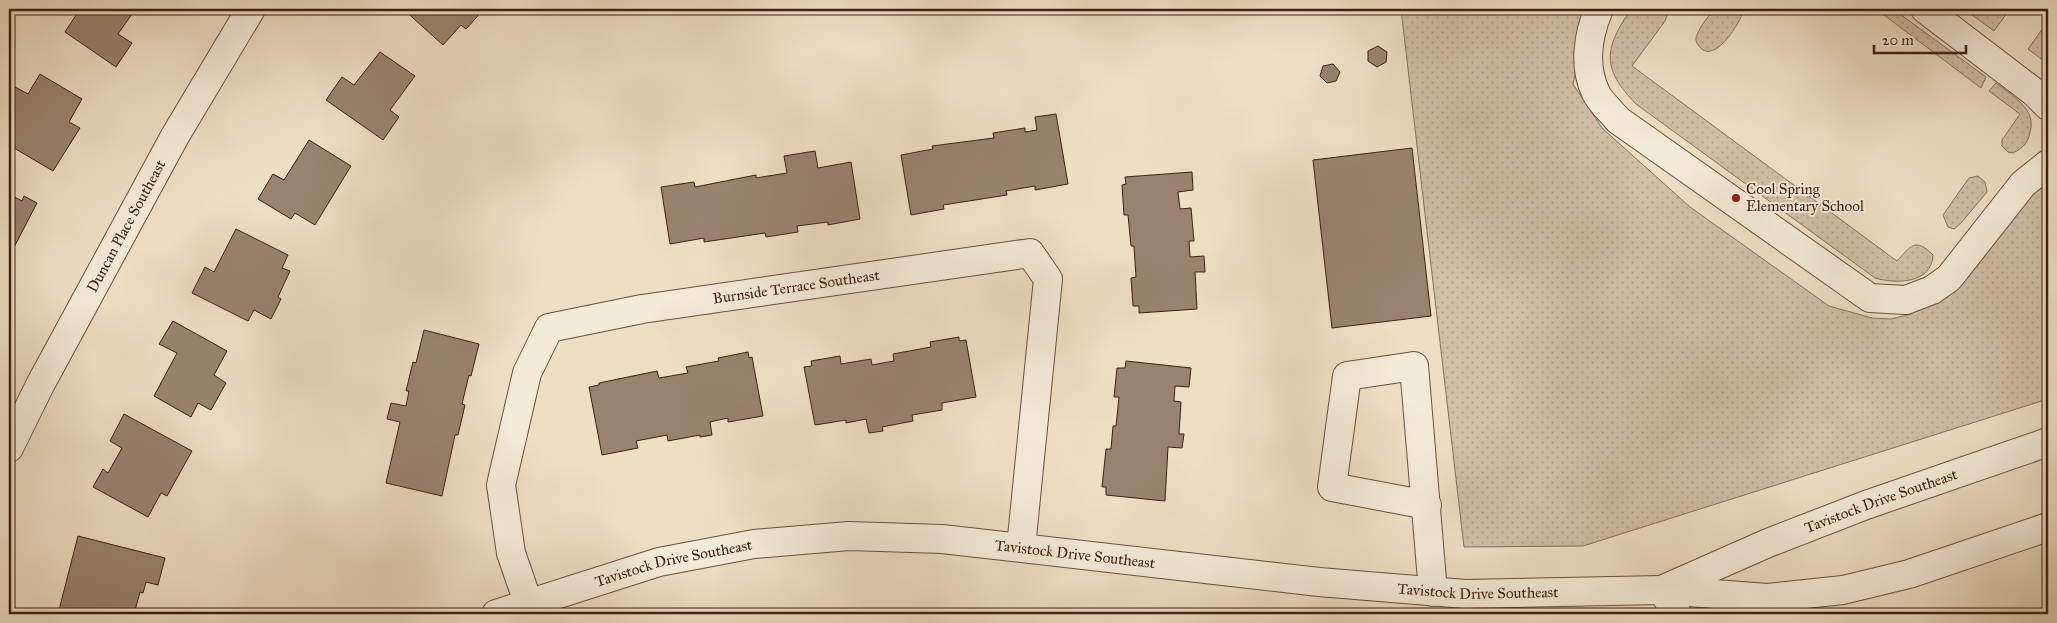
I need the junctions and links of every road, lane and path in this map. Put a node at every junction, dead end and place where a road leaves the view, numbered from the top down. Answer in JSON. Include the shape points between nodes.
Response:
{"nodes":[{"id":1,"x":251,"y":9,"type":"edge"},
{"id":2,"x":1599,"y":9,"type":"edge"},
{"id":3,"x":1925,"y":9,"type":"edge"},
{"id":4,"x":2048,"y":106,"type":"edge"},
{"id":5,"x":2048,"y":164,"type":"edge"},
{"id":6,"x":2048,"y":442,"type":"edge"},
{"id":7,"x":9,"y":448,"type":"edge"},
{"id":8,"x":1427,"y":505,"type":"junction"},
{"id":9,"x":2048,"y":527,"type":"edge"},
{"id":10,"x":1022,"y":547,"type":"junction"},
{"id":11,"x":1433,"y":592,"type":"junction"},
{"id":12,"x":1659,"y":602,"type":"edge"},
{"id":13,"x":530,"y":609,"type":"edge"},
{"id":14,"x":496,"y":614,"type":"edge"},
{"id":15,"x":1677,"y":614,"type":"edge"}],
"edges":[{"from":1,"to":7,"type":"street","name":"Duncan Place Southeast","via":[[171,144]]},
{"from":2,"to":5,"type":"street","via":[[1588,47],[1590,71],[1596,94],[1618,120],[1870,298],[1906,300],[1932,290],[1949,278],[2023,184]]},
{"from":3,"to":4,"type":"street"},
{"from":6,"to":12,"type":"street","name":"Tavistock Drive Southeast","via":[[1768,543]]},
{"from":8,"to":8,"type":"street","via":[[1414,366],[1347,376],[1332,487]]},
{"from":8,"to":11,"type":"street"},
{"from":9,"to":12,"type":"street","name":"Tavistock Drive Southeast","via":[[1908,574],[1843,590],[1767,598]]},
{"from":10,"to":11,"type":"street","name":"Tavistock Drive Southeast"},
{"from":10,"to":13,"type":"street","name":"Tavistock Drive Southeast","via":[[942,539],[849,536],[754,544],[659,562]]},
{"from":10,"to":13,"type":"street","name":"Burnside Terrace Southeast","via":[[1048,279],[1030,253],[642,308],[549,328],[527,373],[501,485],[511,553]]},
{"from":11,"to":12,"type":"street","name":"Tavistock Drive Southeast"},
{"from":12,"to":15,"type":"street"},
{"from":13,"to":14,"type":"street","name":"Tavistock Drive Southeast"}]}
